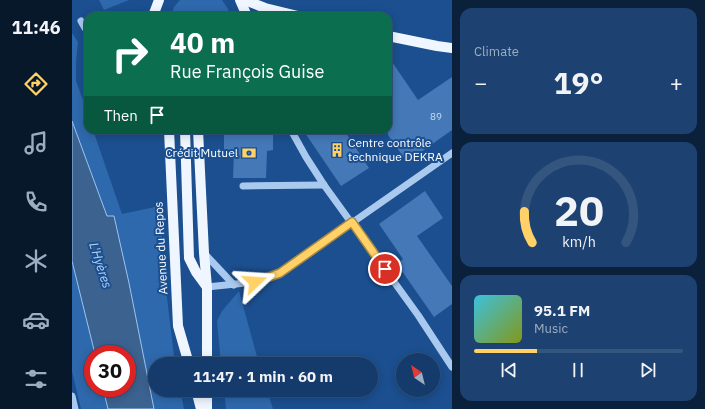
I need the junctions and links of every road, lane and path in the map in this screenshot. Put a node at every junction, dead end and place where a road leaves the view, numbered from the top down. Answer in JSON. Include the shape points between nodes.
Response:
{"nodes":[{"id":1,"x":159,"y":0,"type":"edge"},
{"id":2,"x":240,"y":0,"type":"edge"},
{"id":3,"x":245,"y":0,"type":"edge"},
{"id":4,"x":153,"y":12,"type":"edge"},
{"id":5,"x":244,"y":12,"type":"edge"},
{"id":6,"x":282,"y":12,"type":"edge"},
{"id":7,"x":81,"y":21,"type":"dead end"},
{"id":8,"x":84,"y":25,"type":"edge"},
{"id":9,"x":392,"y":37,"type":"edge"},
{"id":10,"x":452,"y":48,"type":"edge"},
{"id":11,"x":169,"y":134,"type":"edge"},
{"id":12,"x":185,"y":134,"type":"edge"},
{"id":13,"x":198,"y":134,"type":"edge"},
{"id":14,"x":293,"y":134,"type":"edge"},
{"id":15,"x":452,"y":152,"type":"edge"},
{"id":16,"x":324,"y":185,"type":"junction"},
{"id":17,"x":243,"y":186,"type":"dead end"},
{"id":18,"x":352,"y":222,"type":"junction"},
{"id":19,"x":204,"y":253,"type":"junction"},
{"id":20,"x":234,"y":285,"type":"junction"},
{"id":21,"x":207,"y":287,"type":"junction"},
{"id":22,"x":186,"y":357,"type":"edge"},
{"id":23,"x":207,"y":357,"type":"edge"},
{"id":24,"x":452,"y":367,"type":"edge"},
{"id":25,"x":72,"y":396,"type":"edge"},
{"id":26,"x":198,"y":397,"type":"edge"},
{"id":27,"x":207,"y":397,"type":"edge"},
{"id":28,"x":75,"y":409,"type":"edge"},
{"id":29,"x":201,"y":409,"type":"edge"},
{"id":30,"x":207,"y":409,"type":"edge"}],
"edges":[{"from":1,"to":4,"type":"main road"},
{"from":2,"to":5,"type":"main road"},
{"from":3,"to":6,"type":"main road"},
{"from":7,"to":8,"type":"street"},
{"from":9,"to":10,"type":"main road"},
{"from":11,"to":22,"type":"main road","name":"Avenue du Repos","via":[[178,326]]},
{"from":12,"to":21,"type":"main road","via":[[189,258]]},
{"from":13,"to":19,"type":"main road"},
{"from":14,"to":16,"type":"street"},
{"from":15,"to":18,"type":"street"},
{"from":16,"to":17,"type":"street"},
{"from":16,"to":18,"type":"street"},
{"from":18,"to":20,"type":"street","via":[[280,273],[255,282]]},
{"from":18,"to":24,"type":"street"},
{"from":19,"to":20,"type":"street"},
{"from":19,"to":21,"type":"main road"},
{"from":20,"to":21,"type":"street"},
{"from":21,"to":23,"type":"main road"},
{"from":25,"to":28,"type":"street"},
{"from":26,"to":29,"type":"main road"},
{"from":27,"to":30,"type":"main road"}]}
